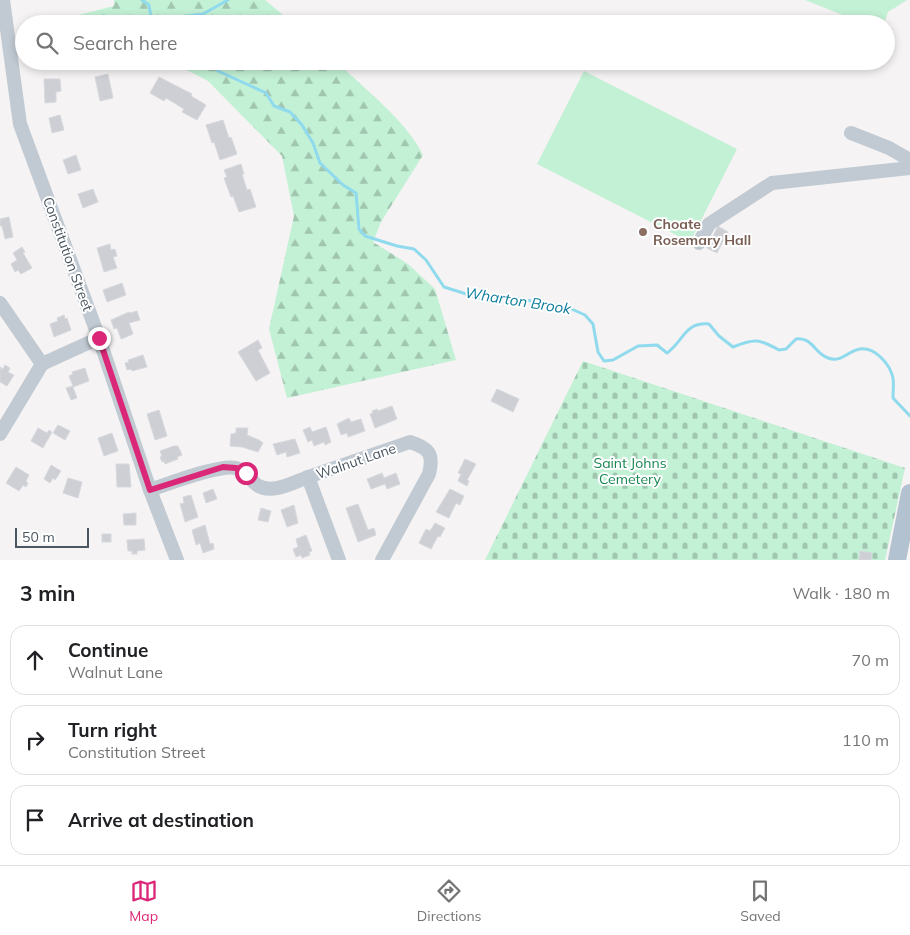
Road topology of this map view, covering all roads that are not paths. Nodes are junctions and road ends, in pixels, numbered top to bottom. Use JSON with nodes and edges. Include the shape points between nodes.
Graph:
{"nodes":[{"id":1,"x":3,"y":0,"type":"edge"},
{"id":2,"x":851,"y":133,"type":"dead end"},
{"id":3,"x":910,"y":160,"type":"edge"},
{"id":4,"x":910,"y":168,"type":"edge"},
{"id":5,"x":700,"y":243,"type":"dead end"},
{"id":6,"x":0,"y":303,"type":"edge"},
{"id":7,"x":99,"y":338,"type":"junction"},
{"id":8,"x":42,"y":364,"type":"junction"},
{"id":9,"x":4,"y":418,"type":"edge"},
{"id":10,"x":0,"y":434,"type":"edge"},
{"id":11,"x":308,"y":477,"type":"junction"},
{"id":12,"x":150,"y":490,"type":"junction"},
{"id":13,"x":910,"y":493,"type":"edge"},
{"id":14,"x":177,"y":560,"type":"edge"},
{"id":15,"x":339,"y":560,"type":"edge"},
{"id":16,"x":382,"y":560,"type":"edge"},
{"id":17,"x":897,"y":560,"type":"edge"}],
"edges":[{"from":1,"to":7,"type":"street","name":"Constitution Street","via":[[20,124]]},
{"from":2,"to":3,"type":"street"},
{"from":4,"to":5,"type":"street","via":[[772,183],[709,224]]},
{"from":6,"to":8,"type":"street"},
{"from":7,"to":8,"type":"street"},
{"from":7,"to":12,"type":"street","name":"Constitution Street"},
{"from":8,"to":9,"type":"street"},
{"from":9,"to":10,"type":"street"},
{"from":11,"to":12,"type":"street","name":"Walnut Lane","via":[[276,488],[266,488],[236,468],[223,467]]},
{"from":11,"to":15,"type":"street","name":"Walnut Lane"},
{"from":11,"to":16,"type":"street","name":"Walnut Lane","via":[[410,442],[422,446],[432,462],[429,474]]},
{"from":12,"to":14,"type":"street","name":"Constitution Street"},
{"from":13,"to":17,"type":"main road"}]}
